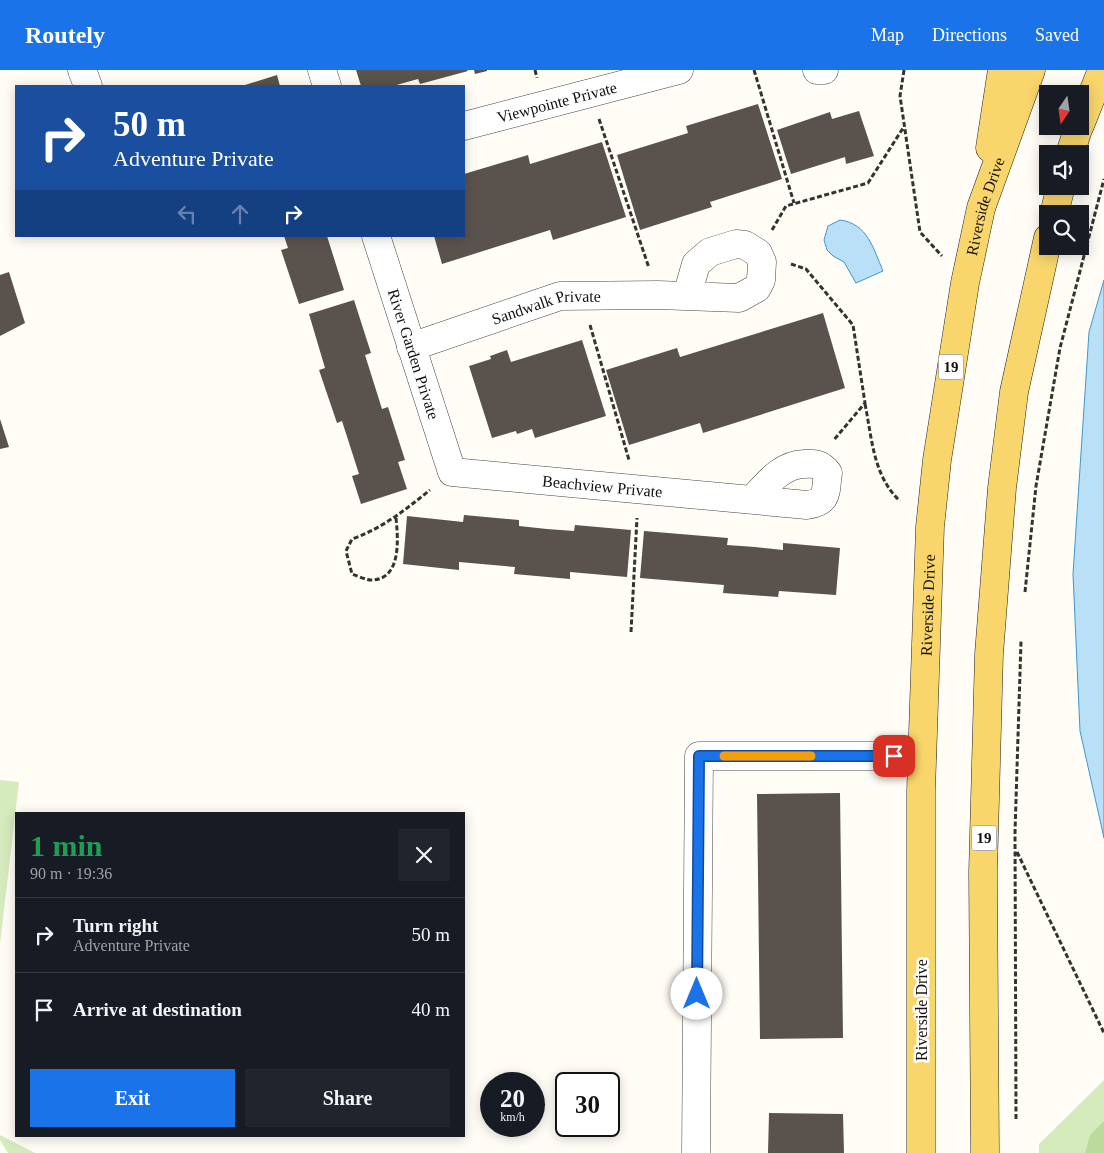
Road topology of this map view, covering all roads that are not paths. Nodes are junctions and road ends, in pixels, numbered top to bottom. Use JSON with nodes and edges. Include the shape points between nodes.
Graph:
{"nodes":[{"id":1,"x":82,"y":70,"type":"edge"},
{"id":2,"x":322,"y":70,"type":"edge"},
{"id":3,"x":680,"y":70,"type":"edge"},
{"id":4,"x":817,"y":70,"type":"edge"},
{"id":5,"x":824,"y":70,"type":"edge"},
{"id":6,"x":1002,"y":70,"type":"edge"},
{"id":7,"x":1031,"y":70,"type":"edge"},
{"id":8,"x":1102,"y":70,"type":"edge"},
{"id":9,"x":88,"y":85,"type":"edge"},
{"id":10,"x":327,"y":85,"type":"edge"},
{"id":11,"x":1089,"y":102,"type":"edge"},
{"id":12,"x":465,"y":126,"type":"edge"},
{"id":13,"x":981,"y":208,"type":"junction"},
{"id":14,"x":376,"y":237,"type":"edge"},
{"id":15,"x":1044,"y":255,"type":"edge"},
{"id":16,"x":686,"y":296,"type":"junction"},
{"id":17,"x":412,"y":347,"type":"junction"},
{"id":18,"x":452,"y":472,"type":"joint"},
{"id":19,"x":753,"y":499,"type":"junction"},
{"id":20,"x":922,"y":756,"type":"junction"},
{"id":21,"x":696,"y":1153,"type":"edge"},
{"id":22,"x":921,"y":1153,"type":"edge"},
{"id":23,"x":985,"y":1153,"type":"edge"}],
"edges":[{"from":1,"to":9,"type":"street"},
{"from":2,"to":10,"type":"street"},
{"from":3,"to":12,"type":"street","name":"Viewpointe Private"},
{"from":4,"to":5,"type":"street"},
{"from":6,"to":13,"type":"main road"},
{"from":7,"to":13,"type":"main road","name":"Riverside Drive","number":"19"},
{"from":8,"to":11,"type":"main road"},
{"from":13,"to":20,"type":"main road","name":"Riverside Drive","number":"19","via":[[965,283],[937,460],[931,522]]},
{"from":14,"to":17,"type":"street","name":"River Garden Private"},
{"from":15,"to":23,"type":"main road","number":"19","via":[[1014,392],[1002,488],[989,654],[983,872]]},
{"from":16,"to":16,"type":"street","name":"Sandwalk Private","via":[[696,264],[710,252],[736,244],[758,253],[762,262],[761,280],[757,288],[748,294],[738,298]]},
{"from":16,"to":17,"type":"street","name":"Sandwalk Private","via":[[560,296]]},
{"from":17,"to":18,"type":"street","name":"River Garden Private"},
{"from":18,"to":19,"type":"street","name":"Beachview Private"},
{"from":19,"to":19,"type":"street","name":"Beachview Private","via":[[819,504],[824,499],[828,473],[823,466],[814,463],[792,464]]},
{"from":20,"to":21,"type":"street","via":[[699,756]]},
{"from":20,"to":22,"type":"main road","name":"Riverside Drive","number":"19"}]}
